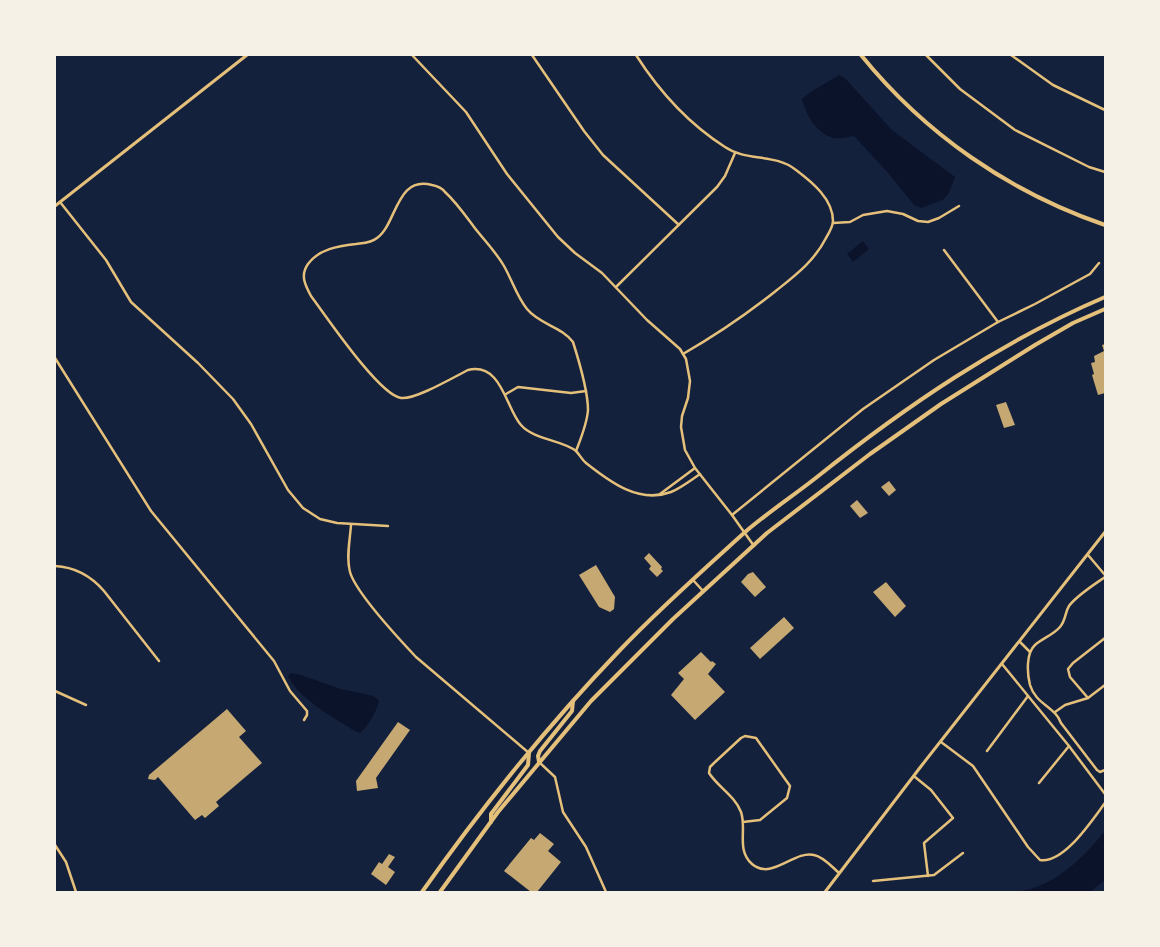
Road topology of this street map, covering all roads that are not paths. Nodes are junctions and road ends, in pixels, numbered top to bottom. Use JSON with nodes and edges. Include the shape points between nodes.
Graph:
{"nodes":[{"id":1,"x":247,"y":55,"type":"edge"},
{"id":2,"x":412,"y":55,"type":"edge"},
{"id":3,"x":532,"y":55,"type":"edge"},
{"id":4,"x":636,"y":55,"type":"edge"},
{"id":5,"x":862,"y":55,"type":"edge"},
{"id":6,"x":926,"y":55,"type":"edge"},
{"id":7,"x":1011,"y":55,"type":"edge"},
{"id":8,"x":1105,"y":110,"type":"edge"},
{"id":9,"x":735,"y":153,"type":"junction"},
{"id":10,"x":1105,"y":172,"type":"edge"},
{"id":11,"x":60,"y":202,"type":"junction"},
{"id":12,"x":55,"y":206,"type":"edge"},
{"id":13,"x":959,"y":206,"type":"dead end"},
{"id":14,"x":833,"y":223,"type":"junction"},
{"id":15,"x":679,"y":225,"type":"junction"},
{"id":16,"x":1105,"y":225,"type":"edge"},
{"id":17,"x":944,"y":250,"type":"dead end"},
{"id":18,"x":1099,"y":263,"type":"dead end"},
{"id":19,"x":616,"y":287,"type":"junction"},
{"id":20,"x":1105,"y":297,"type":"edge"},
{"id":21,"x":1105,"y":309,"type":"edge"},
{"id":22,"x":998,"y":322,"type":"junction"},
{"id":23,"x":683,"y":354,"type":"junction"},
{"id":24,"x":55,"y":358,"type":"edge"},
{"id":25,"x":586,"y":391,"type":"junction"},
{"id":26,"x":506,"y":394,"type":"junction"},
{"id":27,"x":576,"y":451,"type":"junction"},
{"id":28,"x":695,"y":468,"type":"junction"},
{"id":29,"x":700,"y":474,"type":"junction"},
{"id":30,"x":659,"y":495,"type":"junction"},
{"id":31,"x":732,"y":516,"type":"junction"},
{"id":32,"x":351,"y":525,"type":"junction"},
{"id":33,"x":388,"y":526,"type":"dead end"},
{"id":34,"x":1105,"y":532,"type":"edge"},
{"id":35,"x":745,"y":533,"type":"junction"},
{"id":36,"x":754,"y":546,"type":"junction"},
{"id":37,"x":1088,"y":555,"type":"junction"},
{"id":38,"x":55,"y":566,"type":"edge"},
{"id":39,"x":1105,"y":576,"type":"edge"},
{"id":40,"x":693,"y":580,"type":"junction"},
{"id":41,"x":703,"y":591,"type":"junction"},
{"id":42,"x":1105,"y":638,"type":"edge"},
{"id":43,"x":1020,"y":642,"type":"junction"},
{"id":44,"x":1030,"y":652,"type":"junction"},
{"id":45,"x":159,"y":661,"type":"dead end"},
{"id":46,"x":1002,"y":664,"type":"junction"},
{"id":47,"x":1105,"y":685,"type":"edge"},
{"id":48,"x":55,"y":691,"type":"edge"},
{"id":49,"x":1029,"y":696,"type":"junction"},
{"id":50,"x":1088,"y":698,"type":"junction"},
{"id":51,"x":573,"y":700,"type":"junction"},
{"id":52,"x":86,"y":705,"type":"dead end"},
{"id":53,"x":1055,"y":712,"type":"junction"},
{"id":54,"x":304,"y":720,"type":"dead end"},
{"id":55,"x":941,"y":742,"type":"junction"},
{"id":56,"x":1069,"y":746,"type":"junction"},
{"id":57,"x":987,"y":751,"type":"dead end"},
{"id":58,"x":529,"y":753,"type":"junction"},
{"id":59,"x":539,"y":762,"type":"junction"},
{"id":60,"x":1105,"y":770,"type":"edge"},
{"id":61,"x":914,"y":777,"type":"junction"},
{"id":62,"x":1039,"y":783,"type":"dead end"},
{"id":63,"x":1105,"y":794,"type":"edge"},
{"id":64,"x":1105,"y":803,"type":"edge"},
{"id":65,"x":491,"y":822,"type":"junction"},
{"id":66,"x":743,"y":822,"type":"junction"},
{"id":67,"x":55,"y":845,"type":"edge"},
{"id":68,"x":963,"y":853,"type":"dead end"},
{"id":69,"x":839,"y":873,"type":"junction"},
{"id":70,"x":928,"y":876,"type":"junction"},
{"id":71,"x":872,"y":881,"type":"dead end"},
{"id":72,"x":76,"y":892,"type":"edge"},
{"id":73,"x":422,"y":892,"type":"edge"},
{"id":74,"x":440,"y":892,"type":"edge"},
{"id":75,"x":606,"y":892,"type":"edge"},
{"id":76,"x":825,"y":892,"type":"edge"}],
"edges":[{"from":1,"to":11,"type":"street"},
{"from":2,"to":19,"type":"street","via":[[466,112],[507,174],[558,237]]},
{"from":3,"to":15,"type":"street","via":[[603,155]]},
{"from":4,"to":9,"type":"street","via":[[648,74],[684,114],[712,139]]},
{"from":5,"to":16,"type":"highway","via":[[912,111],[969,156],[1044,200]]},
{"from":6,"to":10,"type":"street","via":[[960,89],[1015,130]]},
{"from":7,"to":8,"type":"street","via":[[1053,85]]},
{"from":9,"to":14,"type":"street","via":[[776,160],[795,169],[826,198]]},
{"from":9,"to":15,"type":"street","via":[[721,182]]},
{"from":11,"to":12,"type":"street"},
{"from":11,"to":32,"type":"street","via":[[106,260],[131,302],[233,399],[296,501],[320,519]]},
{"from":13,"to":14,"type":"street","via":[[928,222],[887,211],[863,215],[850,222]]},
{"from":14,"to":23,"type":"street","via":[[819,251],[805,268],[734,324]]},
{"from":15,"to":19,"type":"street"},
{"from":17,"to":22,"type":"street"},
{"from":18,"to":22,"type":"street","via":[[1090,274]]},
{"from":19,"to":23,"type":"street"},
{"from":20,"to":35,"type":"highway","via":[[1040,327],[930,393],[845,454]]},
{"from":21,"to":36,"type":"highway","via":[[1035,345],[941,404],[870,454]]},
{"from":22,"to":31,"type":"street","via":[[943,354],[863,408]]},
{"from":23,"to":28,"type":"street","via":[[690,381],[681,435],[684,450]]},
{"from":24,"to":54,"type":"street","via":[[151,511],[274,661],[290,691],[307,711]]},
{"from":25,"to":26,"type":"street","via":[[571,393],[520,387]]},
{"from":25,"to":26,"type":"street","via":[[571,339],[528,311],[496,254],[444,191],[432,185],[417,185],[409,189],[376,240],[322,252],[306,267],[305,285],[311,296],[361,362],[394,396],[414,396],[474,369],[490,375]]},
{"from":25,"to":27,"type":"street","via":[[587,418]]},
{"from":26,"to":27,"type":"street","via":[[523,427]]},
{"from":27,"to":30,"type":"street","via":[[584,462],[624,489],[642,496]]},
{"from":28,"to":29,"type":"street"},
{"from":28,"to":30,"type":"street"},
{"from":29,"to":30,"type":"street","via":[[672,492]]},
{"from":29,"to":31,"type":"street"},
{"from":31,"to":35,"type":"street"},
{"from":32,"to":33,"type":"street"},
{"from":32,"to":58,"type":"street","via":[[349,567],[361,592],[416,658]]},
{"from":34,"to":37,"type":"street"},
{"from":35,"to":36,"type":"street"},
{"from":35,"to":40,"type":"highway"},
{"from":36,"to":41,"type":"highway"},
{"from":37,"to":39,"type":"street"},
{"from":37,"to":43,"type":"street"},
{"from":38,"to":45,"type":"street","via":[[78,571],[94,580]]},
{"from":39,"to":44,"type":"street","via":[[1069,606],[1061,626],[1034,645]]},
{"from":40,"to":41,"type":"street"},
{"from":40,"to":51,"type":"highway"},
{"from":41,"to":59,"type":"highway","via":[[618,673]]},
{"from":42,"to":50,"type":"street","via":[[1068,669],[1070,677]]},
{"from":43,"to":44,"type":"street"},
{"from":43,"to":46,"type":"street"},
{"from":44,"to":53,"type":"street","via":[[1030,685],[1046,707]]},
{"from":46,"to":49,"type":"street"},
{"from":46,"to":55,"type":"street"},
{"from":47,"to":50,"type":"street"},
{"from":48,"to":52,"type":"street"},
{"from":49,"to":56,"type":"street"},
{"from":49,"to":57,"type":"street"},
{"from":50,"to":53,"type":"street","via":[[1065,705]]},
{"from":51,"to":58,"type":"highway"},
{"from":51,"to":59,"type":"highway","via":[[572,711],[540,751]]},
{"from":53,"to":60,"type":"street","via":[[1098,770]]},
{"from":55,"to":61,"type":"street"},
{"from":55,"to":64,"type":"street","via":[[973,766],[1040,860],[1050,860],[1073,843]]},
{"from":56,"to":62,"type":"street"},
{"from":56,"to":63,"type":"street"},
{"from":58,"to":65,"type":"highway","via":[[528,765],[491,814]]},
{"from":58,"to":73,"type":"highway"},
{"from":59,"to":65,"type":"highway"},
{"from":59,"to":75,"type":"street","via":[[555,777],[563,812],[586,847]]},
{"from":61,"to":69,"type":"street"},
{"from":61,"to":70,"type":"street","via":[[931,790],[953,818],[924,843]]},
{"from":65,"to":74,"type":"highway"},
{"from":66,"to":66,"type":"street","via":[[738,807],[709,773],[714,762],[745,736],[756,738],[790,786],[787,798],[760,820]]},
{"from":66,"to":69,"type":"street","via":[[743,852],[756,866],[774,868],[800,856],[814,855]]},
{"from":67,"to":72,"type":"street","via":[[66,862]]},
{"from":68,"to":70,"type":"street"},
{"from":69,"to":76,"type":"street"},
{"from":70,"to":71,"type":"street"}]}
